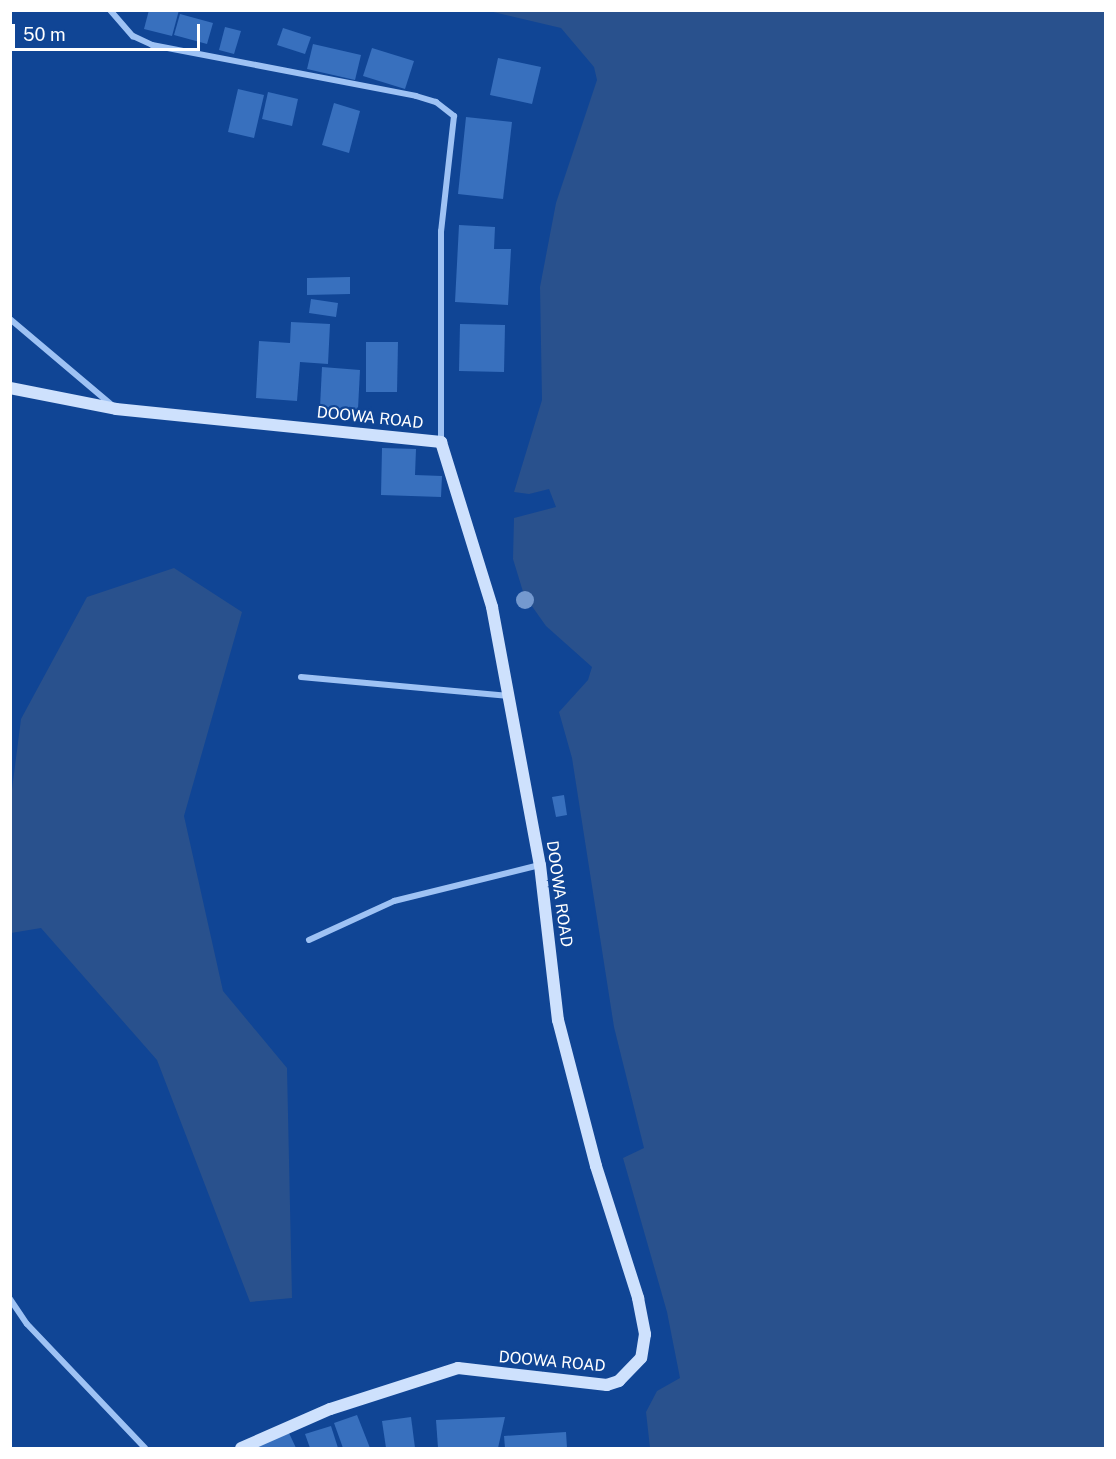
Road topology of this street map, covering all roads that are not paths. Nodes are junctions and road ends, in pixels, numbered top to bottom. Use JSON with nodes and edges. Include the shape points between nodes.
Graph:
{"nodes":[{"id":1,"x":110,"y":10,"type":"edge"},
{"id":2,"x":10,"y":319,"type":"edge"},
{"id":3,"x":10,"y":388,"type":"edge"},
{"id":4,"x":116,"y":409,"type":"junction"},
{"id":5,"x":441,"y":442,"type":"junction"},
{"id":6,"x":301,"y":677,"type":"dead end"},
{"id":7,"x":511,"y":696,"type":"junction"},
{"id":8,"x":540,"y":865,"type":"junction"},
{"id":9,"x":309,"y":940,"type":"dead end"},
{"id":10,"x":10,"y":1299,"type":"edge"},
{"id":11,"x":145,"y":1449,"type":"edge"},
{"id":12,"x":241,"y":1449,"type":"edge"}],
"edges":[{"from":1,"to":5,"type":"street","via":[[133,36],[152,45],[416,96],[436,102],[454,116],[441,231]]},
{"from":2,"to":4,"type":"street"},
{"from":3,"to":4,"type":"street","name":"DOOWA ROAD"},
{"from":4,"to":5,"type":"street","name":"DOOWA ROAD"},
{"from":5,"to":7,"type":"street","name":"DOOWA ROAD","via":[[492,607]]},
{"from":6,"to":7,"type":"street"},
{"from":7,"to":8,"type":"street","name":"DOOWA ROAD"},
{"from":8,"to":9,"type":"street","via":[[394,901]]},
{"from":8,"to":12,"type":"street","name":"DOOWA ROAD","via":[[558,1020],[596,1166],[638,1298],[645,1334],[641,1358],[619,1381],[607,1386],[458,1368],[330,1409]]},
{"from":10,"to":11,"type":"street","via":[[27,1324]]}]}
